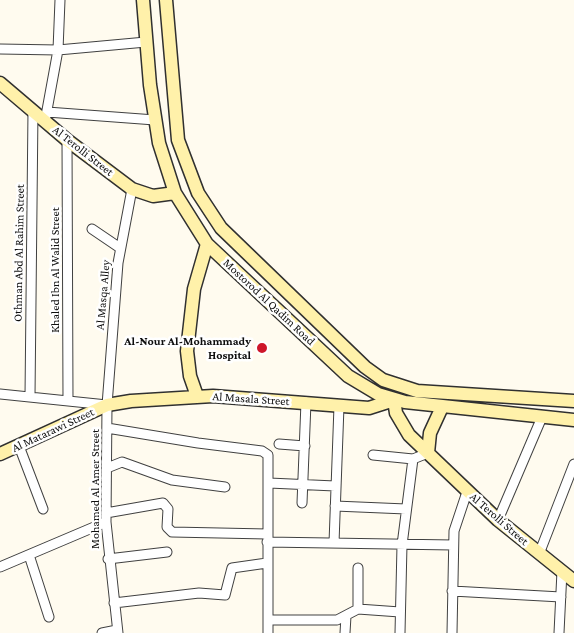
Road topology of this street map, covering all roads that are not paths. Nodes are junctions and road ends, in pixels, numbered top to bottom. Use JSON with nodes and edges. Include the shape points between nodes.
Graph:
{"nodes":[{"id":1,"x":60,"y":0,"type":"edge"},
{"id":2,"x":143,"y":0,"type":"edge"},
{"id":3,"x":166,"y":0,"type":"edge"},
{"id":4,"x":146,"y":42,"type":"junction"},
{"id":5,"x":0,"y":45,"type":"edge"},
{"id":6,"x":0,"y":49,"type":"edge"},
{"id":7,"x":58,"y":50,"type":"junction"},
{"id":8,"x":0,"y":83,"type":"edge"},
{"id":9,"x":33,"y":110,"type":"junction"},
{"id":10,"x":46,"y":116,"type":"junction"},
{"id":11,"x":155,"y":120,"type":"junction"},
{"id":12,"x":67,"y":140,"type":"junction"},
{"id":13,"x":132,"y":189,"type":"junction"},
{"id":14,"x":175,"y":193,"type":"junction"},
{"id":15,"x":92,"y":229,"type":"dead end"},
{"id":16,"x":207,"y":244,"type":"junction"},
{"id":17,"x":120,"y":248,"type":"junction"},
{"id":18,"x":0,"y":394,"type":"edge"},
{"id":19,"x":30,"y":396,"type":"junction"},
{"id":20,"x":197,"y":396,"type":"junction"},
{"id":21,"x":68,"y":400,"type":"junction"},
{"id":22,"x":394,"y":400,"type":"junction"},
{"id":23,"x":574,"y":401,"type":"edge"},
{"id":24,"x":306,"y":402,"type":"junction"},
{"id":25,"x":107,"y":405,"type":"junction"},
{"id":26,"x":339,"y":406,"type":"junction"},
{"id":27,"x":442,"y":406,"type":"junction"},
{"id":28,"x":542,"y":417,"type":"junction"},
{"id":29,"x":574,"y":420,"type":"edge"},
{"id":30,"x":107,"y":428,"type":"junction"},
{"id":31,"x":279,"y":444,"type":"dead end"},
{"id":32,"x":19,"y":446,"type":"junction"},
{"id":33,"x":304,"y":446,"type":"junction"},
{"id":34,"x":428,"y":453,"type":"junction"},
{"id":35,"x":0,"y":454,"type":"edge"},
{"id":36,"x":373,"y":455,"type":"dead end"},
{"id":37,"x":413,"y":459,"type":"junction"},
{"id":38,"x":574,"y":464,"type":"edge"},
{"id":39,"x":107,"y":468,"type":"junction"},
{"id":40,"x":269,"y":483,"type":"junction"},
{"id":41,"x":303,"y":484,"type":"junction"},
{"id":42,"x":335,"y":486,"type":"junction"},
{"id":43,"x":225,"y":487,"type":"dead end"},
{"id":44,"x":467,"y":492,"type":"junction"},
{"id":45,"x":302,"y":503,"type":"dead end"},
{"id":46,"x":335,"y":506,"type":"junction"},
{"id":47,"x":43,"y":509,"type":"dead end"},
{"id":48,"x":406,"y":509,"type":"junction"},
{"id":49,"x":106,"y":517,"type":"junction"},
{"id":50,"x":498,"y":520,"type":"junction"},
{"id":51,"x":267,"y":538,"type":"junction"},
{"id":52,"x":334,"y":544,"type":"junction"},
{"id":53,"x":402,"y":544,"type":"junction"},
{"id":54,"x":452,"y":545,"type":"junction"},
{"id":55,"x":167,"y":552,"type":"dead end"},
{"id":56,"x":539,"y":554,"type":"junction"},
{"id":57,"x":29,"y":555,"type":"junction"},
{"id":58,"x":108,"y":558,"type":"junction"},
{"id":59,"x":267,"y":563,"type":"junction"},
{"id":60,"x":0,"y":567,"type":"edge"},
{"id":61,"x":358,"y":568,"type":"dead end"},
{"id":62,"x":562,"y":571,"type":"junction"},
{"id":63,"x":574,"y":581,"type":"edge"},
{"id":64,"x":452,"y":591,"type":"junction"},
{"id":65,"x":560,"y":598,"type":"junction"},
{"id":66,"x":114,"y":602,"type":"junction"},
{"id":67,"x":358,"y":609,"type":"junction"},
{"id":68,"x":400,"y":612,"type":"junction"},
{"id":69,"x":346,"y":616,"type":"junction"},
{"id":70,"x":49,"y":617,"type":"dead end"},
{"id":71,"x":268,"y":620,"type":"junction"},
{"id":72,"x":118,"y":632,"type":"edge"},
{"id":73,"x":102,"y":633,"type":"edge"},
{"id":74,"x":268,"y":633,"type":"edge"},
{"id":75,"x":345,"y":633,"type":"edge"},
{"id":76,"x":400,"y":633,"type":"edge"},
{"id":77,"x":452,"y":633,"type":"edge"},
{"id":78,"x":559,"y":633,"type":"edge"}],
"edges":[{"from":1,"to":7,"type":"street"},
{"from":2,"to":4,"type":"main road","name":"Mostorod Al Qadim Road"},
{"from":3,"to":23,"type":"main road","name":"Mostorod Al Qadim Road","via":[[178,140],[198,193],[221,228],[365,368],[384,380],[416,391]]},
{"from":4,"to":7,"type":"street"},
{"from":4,"to":11,"type":"main road","name":"Mostorod Al Qadim Road"},
{"from":5,"to":6,"type":"street"},
{"from":6,"to":7,"type":"street"},
{"from":7,"to":10,"type":"street"},
{"from":8,"to":9,"type":"main road","name":"Al Terolli Street"},
{"from":9,"to":10,"type":"main road","name":"Al Terolli Street"},
{"from":9,"to":19,"type":"street","name":"Othman Abd Al Rahim Street"},
{"from":10,"to":11,"type":"street"},
{"from":10,"to":12,"type":"main road","name":"Al Terolli Street"},
{"from":11,"to":14,"type":"main road","name":"Mostorod Al Qadim Road"},
{"from":12,"to":13,"type":"main road","name":"Al Terolli Street"},
{"from":12,"to":21,"type":"street","name":"Khaled Ibn Al Walid Street"},
{"from":13,"to":14,"type":"main road","name":"Al Terolli Street","via":[[154,196]]},
{"from":13,"to":17,"type":"street","name":"Al Masqa Alley"},
{"from":14,"to":16,"type":"main road","name":"Mostorod Al Qadim Road"},
{"from":15,"to":17,"type":"street"},
{"from":16,"to":20,"type":"main road","via":[[194,289],[187,351]]},
{"from":16,"to":22,"type":"main road","name":"Mostorod Al Qadim Road","via":[[348,376],[367,389]]},
{"from":17,"to":25,"type":"street","name":"Al Masqa Alley"},
{"from":18,"to":19,"type":"street"},
{"from":19,"to":21,"type":"street"},
{"from":20,"to":24,"type":"main road","name":"Al Masala Street"},
{"from":20,"to":25,"type":"main road","name":"Al Masala Street"},
{"from":21,"to":25,"type":"street"},
{"from":22,"to":26,"type":"main road","name":"Al Masala Street","via":[[375,408]]},
{"from":22,"to":27,"type":"main road","name":"Mostorod Al Qadim Road"},
{"from":22,"to":34,"type":"main road","name":"Al Terolli Street","via":[[401,425]]},
{"from":24,"to":26,"type":"main road","name":"Al Masala Street"},
{"from":24,"to":33,"type":"street"},
{"from":25,"to":30,"type":"street","name":"Mohamed Al Amer Street"},
{"from":25,"to":32,"type":"main road","name":"Al Matarawi Street"},
{"from":26,"to":42,"type":"street"},
{"from":27,"to":28,"type":"main road","name":"Mostorod Al Qadim Road"},
{"from":27,"to":34,"type":"main road","via":[[430,433]]},
{"from":28,"to":29,"type":"main road","name":"Mostorod Al Qadim Road"},
{"from":28,"to":50,"type":"street"},
{"from":30,"to":39,"type":"street","name":"Mohamed Al Amer Street"},
{"from":30,"to":40,"type":"street","via":[[262,451],[269,459]]},
{"from":31,"to":33,"type":"street"},
{"from":32,"to":35,"type":"main road","name":"Al Matarawi Street"},
{"from":32,"to":47,"type":"street"},
{"from":33,"to":41,"type":"street"},
{"from":34,"to":37,"type":"street"},
{"from":34,"to":44,"type":"main road","name":"Al Terolli Street"},
{"from":36,"to":37,"type":"street"},
{"from":37,"to":48,"type":"street"},
{"from":38,"to":56,"type":"street"},
{"from":39,"to":43,"type":"street","via":[[122,462],[172,480]]},
{"from":39,"to":49,"type":"street","name":"Mohamed Al Amer Street"},
{"from":40,"to":41,"type":"street"},
{"from":40,"to":51,"type":"street"},
{"from":41,"to":42,"type":"street"},
{"from":41,"to":45,"type":"street"},
{"from":42,"to":46,"type":"street"},
{"from":44,"to":50,"type":"main road","name":"Al Terolli Street"},
{"from":44,"to":54,"type":"street","via":[[457,518]]},
{"from":46,"to":48,"type":"street"},
{"from":46,"to":52,"type":"street"},
{"from":48,"to":53,"type":"street"},
{"from":49,"to":51,"type":"street","via":[[163,503],[168,509],[167,527],[172,532]]},
{"from":49,"to":57,"type":"street"},
{"from":49,"to":58,"type":"street","name":"Mohamed Al Amer Street"},
{"from":50,"to":56,"type":"main road","name":"Al Terolli Street"},
{"from":51,"to":52,"type":"street"},
{"from":51,"to":59,"type":"street"},
{"from":52,"to":53,"type":"street"},
{"from":53,"to":54,"type":"street"},
{"from":53,"to":68,"type":"street"},
{"from":54,"to":64,"type":"street"},
{"from":55,"to":58,"type":"street"},
{"from":56,"to":62,"type":"main road","name":"Al Terolli Street"},
{"from":57,"to":60,"type":"street"},
{"from":57,"to":70,"type":"street"},
{"from":58,"to":66,"type":"street","name":"Mohamed Al Amer Street"},
{"from":59,"to":66,"type":"street","via":[[232,568],[225,595],[199,593]]},
{"from":59,"to":71,"type":"street"},
{"from":61,"to":67,"type":"street"},
{"from":62,"to":63,"type":"main road","name":"Al Terolli Street"},
{"from":62,"to":65,"type":"street"},
{"from":64,"to":65,"type":"street"},
{"from":64,"to":77,"type":"street"},
{"from":65,"to":78,"type":"street"},
{"from":66,"to":72,"type":"street","name":"Mohamed Al Amer Street"},
{"from":67,"to":68,"type":"street"},
{"from":67,"to":69,"type":"street"},
{"from":68,"to":76,"type":"street"},
{"from":69,"to":71,"type":"street","via":[[333,620]]},
{"from":69,"to":75,"type":"street"},
{"from":71,"to":74,"type":"street"},
{"from":72,"to":73,"type":"street"}]}
